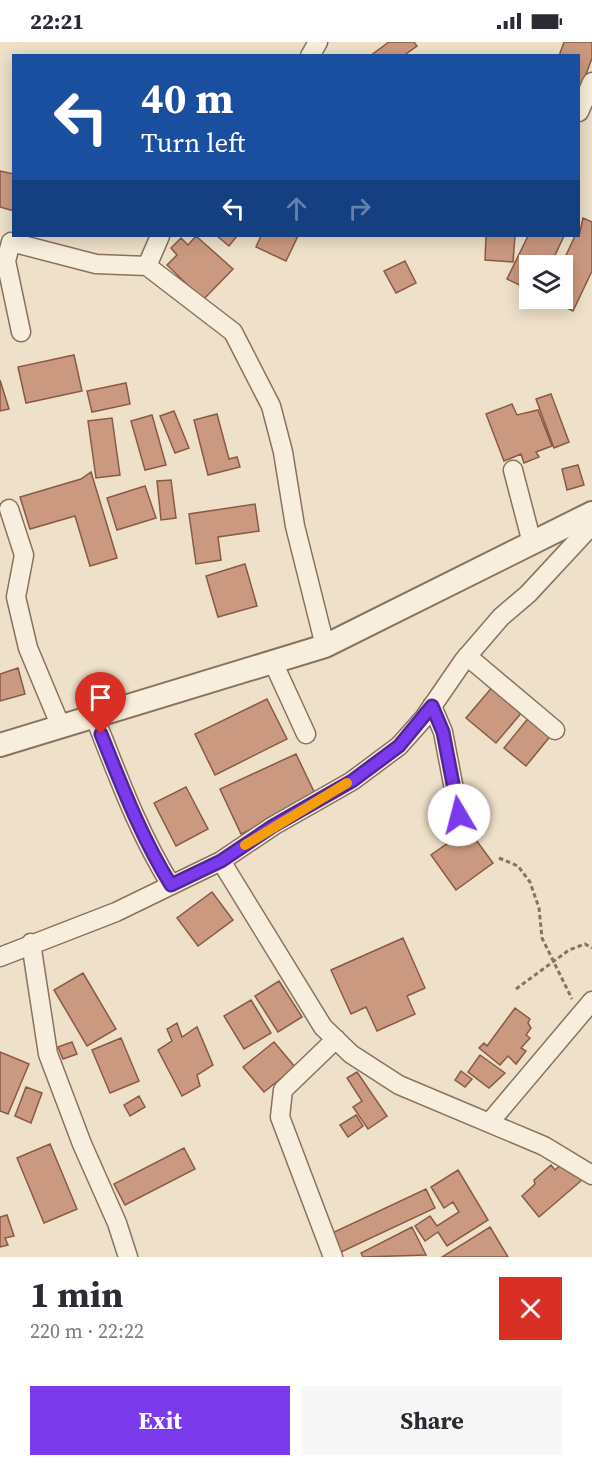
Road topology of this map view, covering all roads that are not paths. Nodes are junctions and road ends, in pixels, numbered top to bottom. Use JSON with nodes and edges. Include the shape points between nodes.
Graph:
{"nodes":[{"id":1,"x":592,"y":82,"type":"edge"},
{"id":2,"x":580,"y":110,"type":"edge"},
{"id":3,"x":160,"y":237,"type":"edge"},
{"id":4,"x":147,"y":266,"type":"junction"},
{"id":5,"x":21,"y":332,"type":"dead end"},
{"id":6,"x":513,"y":470,"type":"dead end"},
{"id":7,"x":9,"y":509,"type":"dead end"},
{"id":8,"x":592,"y":513,"type":"edge"},
{"id":9,"x":592,"y":525,"type":"edge"},
{"id":10,"x":532,"y":543,"type":"junction"},
{"id":11,"x":326,"y":646,"type":"junction"},
{"id":12,"x":467,"y":657,"type":"junction"},
{"id":13,"x":273,"y":662,"type":"junction"},
{"id":14,"x":432,"y":706,"type":"junction"},
{"id":15,"x":95,"y":718,"type":"junction"},
{"id":16,"x":61,"y":728,"type":"junction"},
{"id":17,"x":555,"y":730,"type":"dead end"},
{"id":18,"x":306,"y":734,"type":"dead end"},
{"id":19,"x":0,"y":745,"type":"edge"},
{"id":20,"x":459,"y":815,"type":"dead end"},
{"id":21,"x":221,"y":861,"type":"junction"},
{"id":22,"x":171,"y":885,"type":"junction"},
{"id":23,"x":31,"y":943,"type":"junction"},
{"id":24,"x":0,"y":957,"type":"edge"},
{"id":25,"x":586,"y":1008,"type":"edge"},
{"id":26,"x":336,"y":1039,"type":"junction"},
{"id":27,"x":489,"y":1122,"type":"junction"},
{"id":28,"x":592,"y":1175,"type":"edge"},
{"id":29,"x":128,"y":1257,"type":"edge"},
{"id":30,"x":333,"y":1257,"type":"edge"}],
"edges":[{"from":1,"to":2,"type":"street"},
{"from":3,"to":4,"type":"street"},
{"from":4,"to":5,"type":"street","via":[[96,264],[11,242],[6,261]]},
{"from":4,"to":11,"type":"street","via":[[233,332],[251,363],[271,406],[295,526]]},
{"from":6,"to":10,"type":"street"},
{"from":7,"to":16,"type":"street","via":[[24,555],[16,597],[28,648]]},
{"from":8,"to":10,"type":"street"},
{"from":9,"to":12,"type":"street"},
{"from":10,"to":11,"type":"street"},
{"from":11,"to":13,"type":"street"},
{"from":12,"to":14,"type":"street"},
{"from":12,"to":17,"type":"street"},
{"from":13,"to":15,"type":"street"},
{"from":13,"to":18,"type":"street"},
{"from":14,"to":20,"type":"street","via":[[443,732]]},
{"from":14,"to":21,"type":"street","via":[[399,746],[361,774]]},
{"from":15,"to":16,"type":"street"},
{"from":15,"to":22,"type":"street","via":[[131,814]]},
{"from":16,"to":19,"type":"street"},
{"from":21,"to":22,"type":"street"},
{"from":21,"to":26,"type":"street","via":[[323,1027]]},
{"from":22,"to":23,"type":"street","via":[[116,912]]},
{"from":23,"to":24,"type":"street"},
{"from":23,"to":29,"type":"street","via":[[48,1054]]},
{"from":25,"to":27,"type":"street"},
{"from":26,"to":27,"type":"street","via":[[351,1054],[399,1084]]},
{"from":26,"to":30,"type":"street","via":[[283,1090],[280,1117]]},
{"from":27,"to":28,"type":"street","via":[[544,1146]]}]}
